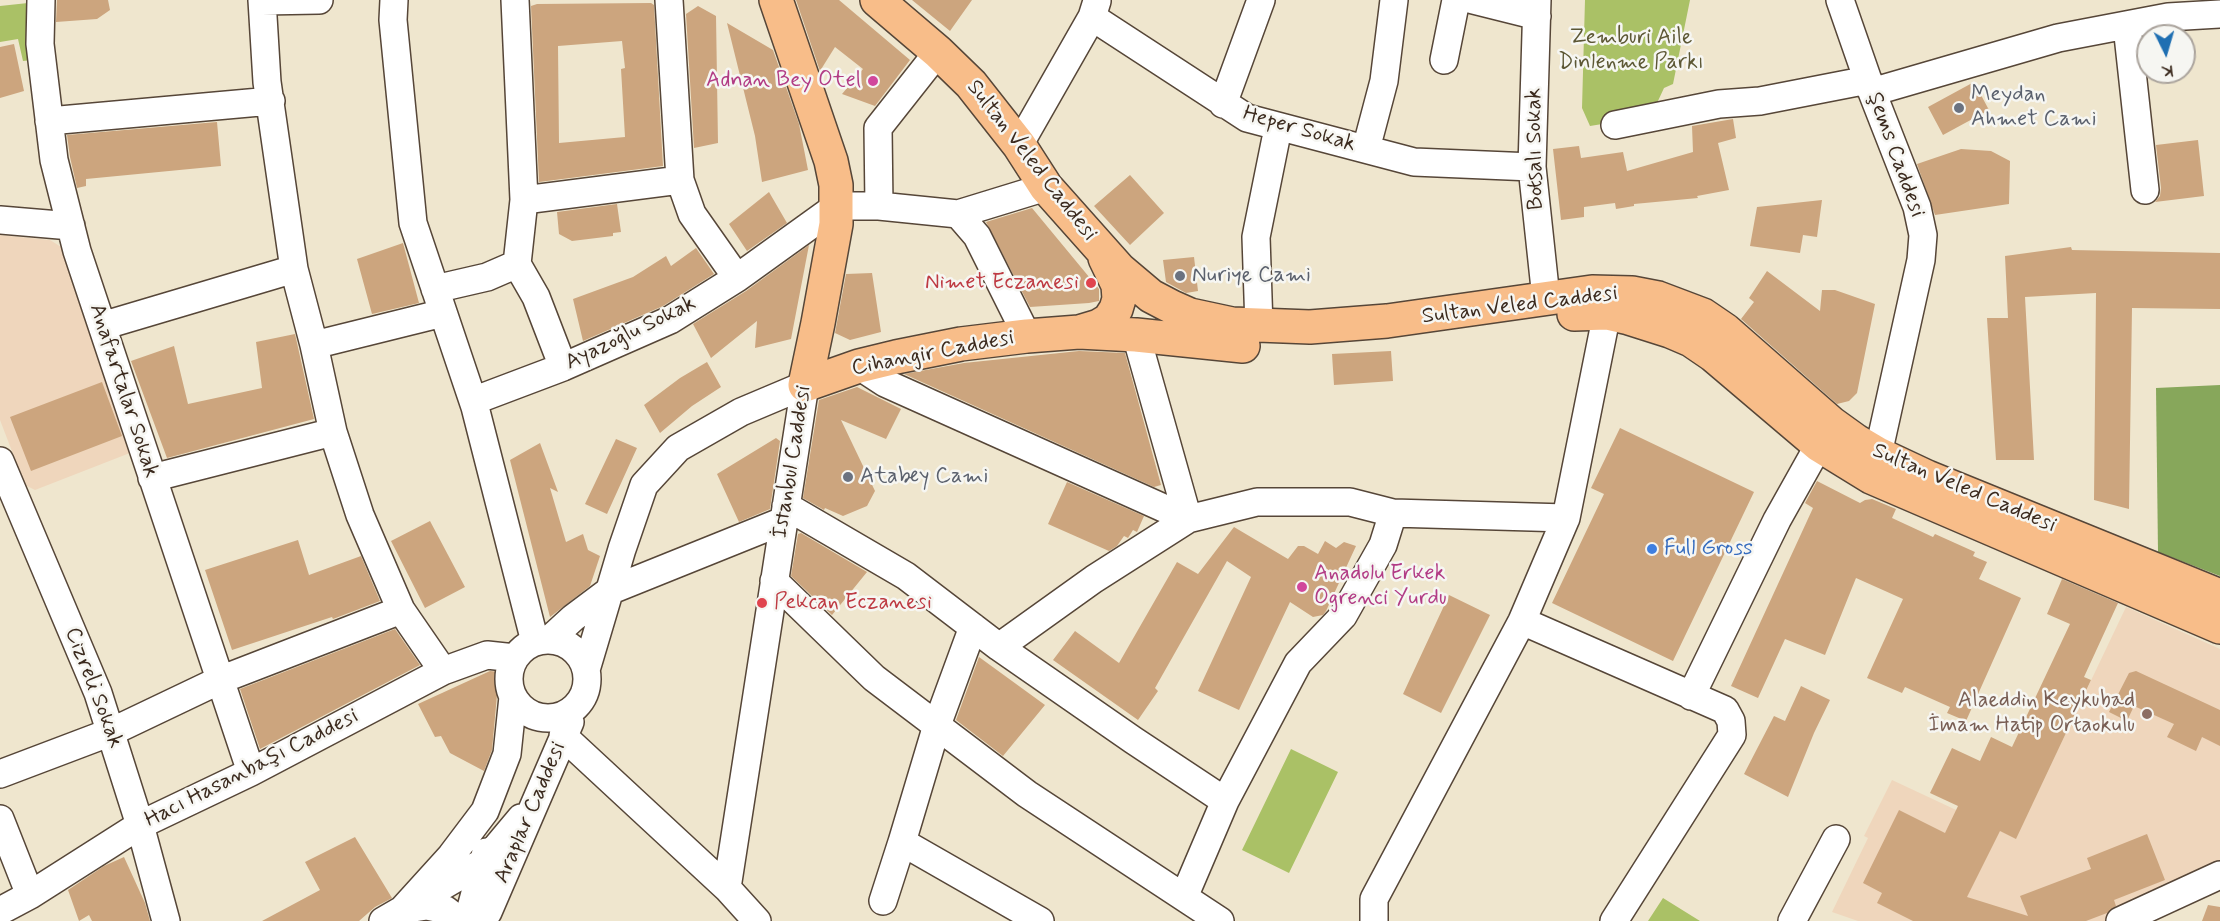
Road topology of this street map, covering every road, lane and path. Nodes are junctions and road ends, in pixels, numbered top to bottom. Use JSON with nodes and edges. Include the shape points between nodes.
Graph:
{"nodes":[{"id":1,"x":41,"y":0,"type":"edge"},
{"id":2,"x":319,"y":0,"type":"edge"},
{"id":3,"x":394,"y":0,"type":"edge"},
{"id":4,"x":515,"y":0,"type":"edge"},
{"id":5,"x":669,"y":0,"type":"edge"},
{"id":6,"x":877,"y":0,"type":"edge"},
{"id":7,"x":1261,"y":0,"type":"edge"},
{"id":8,"x":1394,"y":0,"type":"edge"},
{"id":9,"x":1456,"y":0,"type":"edge"},
{"id":10,"x":1473,"y":0,"type":"edge"},
{"id":11,"x":1840,"y":0,"type":"edge"},
{"id":12,"x":262,"y":1,"type":"edge"},
{"id":13,"x":776,"y":1,"type":"edge"},
{"id":14,"x":1094,"y":8,"type":"edge"},
{"id":15,"x":1537,"y":8,"type":"edge"},
{"id":16,"x":2220,"y":15,"type":"edge"},
{"id":17,"x":2127,"y":26,"type":"junction"},
{"id":18,"x":938,"y":52,"type":"junction"},
{"id":19,"x":1444,"y":60,"type":"dead end"},
{"id":20,"x":1870,"y":86,"type":"junction"},
{"id":21,"x":270,"y":101,"type":"junction"},
{"id":22,"x":1223,"y":104,"type":"junction"},
{"id":23,"x":49,"y":121,"type":"junction"},
{"id":24,"x":1615,"y":125,"type":"dead end"},
{"id":25,"x":1278,"y":128,"type":"junction"},
{"id":26,"x":1019,"y":145,"type":"junction"},
{"id":27,"x":1366,"y":149,"type":"junction"},
{"id":28,"x":1532,"y":167,"type":"junction"},
{"id":29,"x":680,"y":180,"type":"junction"},
{"id":30,"x":1046,"y":187,"type":"junction"},
{"id":31,"x":2145,"y":190,"type":"dead end"},
{"id":32,"x":524,"y":200,"type":"junction"},
{"id":33,"x":837,"y":206,"type":"junction"},
{"id":34,"x":879,"y":206,"type":"junction"},
{"id":35,"x":958,"y":214,"type":"junction"},
{"id":36,"x":0,"y":220,"type":"edge"},
{"id":37,"x":71,"y":226,"type":"junction"},
{"id":38,"x":1098,"y":247,"type":"junction"},
{"id":39,"x":518,"y":264,"type":"junction"},
{"id":40,"x":294,"y":269,"type":"junction"},
{"id":41,"x":737,"y":278,"type":"junction"},
{"id":42,"x":1546,"y":298,"type":"junction"},
{"id":43,"x":439,"y":301,"type":"junction"},
{"id":44,"x":1609,"y":303,"type":"junction"},
{"id":45,"x":818,"y":323,"type":"junction"},
{"id":46,"x":102,"y":326,"type":"junction"},
{"id":47,"x":1258,"y":327,"type":"junction"},
{"id":48,"x":1079,"y":332,"type":"junction"},
{"id":49,"x":1137,"y":334,"type":"junction"},
{"id":50,"x":1027,"y":336,"type":"junction"},
{"id":51,"x":314,"y":345,"type":"junction"},
{"id":52,"x":859,"y":366,"type":"junction"},
{"id":53,"x":563,"y":367,"type":"junction"},
{"id":54,"x":805,"y":385,"type":"junction"},
{"id":55,"x":473,"y":401,"type":"junction"},
{"id":56,"x":333,"y":432,"type":"junction"},
{"id":57,"x":1819,"y":445,"type":"junction"},
{"id":58,"x":1878,"y":454,"type":"junction"},
{"id":59,"x":0,"y":461,"type":"edge"},
{"id":60,"x":152,"y":478,"type":"junction"},
{"id":61,"x":785,"y":513,"type":"junction"},
{"id":62,"x":1393,"y":513,"type":"junction"},
{"id":63,"x":1566,"y":518,"type":"junction"},
{"id":64,"x":1188,"y":519,"type":"junction"},
{"id":65,"x":774,"y":581,"type":"junction"},
{"id":66,"x":609,"y":591,"type":"junction"},
{"id":67,"x":2220,"y":596,"type":"edge"},
{"id":68,"x":401,"y":610,"type":"junction"},
{"id":69,"x":1522,"y":621,"type":"junction"},
{"id":70,"x":973,"y":627,"type":"junction"},
{"id":71,"x":2220,"y":627,"type":"edge"},
{"id":72,"x":533,"y":646,"type":"junction"},
{"id":73,"x":999,"y":647,"type":"junction"},
{"id":74,"x":586,"y":670,"type":"junction"},
{"id":75,"x":443,"y":671,"type":"junction"},
{"id":76,"x":220,"y":680,"type":"junction"},
{"id":77,"x":1691,"y":696,"type":"junction"},
{"id":78,"x":513,"y":697,"type":"junction"},
{"id":79,"x":577,"y":704,"type":"junction"},
{"id":80,"x":937,"y":725,"type":"junction"},
{"id":81,"x":111,"y":732,"type":"junction"},
{"id":82,"x":563,"y":736,"type":"junction"},
{"id":83,"x":507,"y":754,"type":"junction"},
{"id":84,"x":251,"y":772,"type":"junction"},
{"id":85,"x":0,"y":774,"type":"edge"},
{"id":86,"x":538,"y":797,"type":"junction"},
{"id":87,"x":1225,"y":801,"type":"junction"},
{"id":88,"x":0,"y":819,"type":"edge"},
{"id":89,"x":140,"y":825,"type":"junction"},
{"id":90,"x":1836,"y":839,"type":"dead end"},
{"id":91,"x":902,"y":842,"type":"junction"},
{"id":92,"x":484,"y":861,"type":"junction"},
{"id":93,"x":2220,"y":875,"type":"edge"},
{"id":94,"x":727,"y":888,"type":"junction"},
{"id":95,"x":30,"y":895,"type":"junction"},
{"id":96,"x":1184,"y":897,"type":"junction"},
{"id":97,"x":884,"y":901,"type":"dead end"},
{"id":98,"x":0,"y":911,"type":"edge"},
{"id":99,"x":393,"y":915,"type":"edge"},
{"id":100,"x":166,"y":921,"type":"edge"},
{"id":101,"x":460,"y":921,"type":"edge"},
{"id":102,"x":471,"y":921,"type":"edge"},
{"id":103,"x":482,"y":921,"type":"edge"},
{"id":104,"x":757,"y":921,"type":"edge"},
{"id":105,"x":1040,"y":921,"type":"edge"},
{"id":106,"x":1220,"y":921,"type":"edge"},
{"id":107,"x":1374,"y":921,"type":"edge"},
{"id":108,"x":1614,"y":921,"type":"edge"},
{"id":109,"x":1792,"y":921,"type":"edge"},
{"id":110,"x":2121,"y":921,"type":"edge"}],
"edges":[{"from":1,"to":23,"type":"street","name":"Anafartalar Sokak","via":[[40,44]]},
{"from":2,"to":12,"type":"street"},
{"from":3,"to":43,"type":"street","via":[[413,223]]},
{"from":4,"to":32,"type":"street"},
{"from":5,"to":29,"type":"street"},
{"from":6,"to":18,"type":"main road","name":"Sultan Veled Caddesi"},
{"from":7,"to":22,"type":"street"},
{"from":8,"to":27,"type":"street","via":[[1384,81]]},
{"from":9,"to":19,"type":"street"},
{"from":10,"to":15,"type":"street"},
{"from":11,"to":20,"type":"street","name":"Şems Caddesi"},
{"from":12,"to":21,"type":"street"},
{"from":13,"to":33,"type":"main road","name":"İstanbul Caddesi","via":[[831,161]]},
{"from":14,"to":22,"type":"street","name":"Heper Sokak"},
{"from":14,"to":26,"type":"street"},
{"from":15,"to":28,"type":"street","name":"Botsalı Sokak"},
{"from":16,"to":17,"type":"street","via":[[2168,17]]},
{"from":17,"to":20,"type":"street","via":[[2058,38]]},
{"from":17,"to":31,"type":"street"},
{"from":18,"to":26,"type":"main road","name":"Sultan Veled Caddesi","via":[[971,84]]},
{"from":18,"to":34,"type":"street","via":[[878,128]]},
{"from":20,"to":24,"type":"street","via":[[1719,104]]},
{"from":20,"to":58,"type":"street","name":"Şems Caddesi","via":[[1917,207],[1923,235],[1921,261]]},
{"from":21,"to":23,"type":"street"},
{"from":21,"to":40,"type":"street"},
{"from":22,"to":25,"type":"street","name":"Heper Sokak","via":[[1246,118]]},
{"from":23,"to":37,"type":"street","name":"Anafartalar Sokak","via":[[54,160]]},
{"from":25,"to":27,"type":"street","name":"Heper Sokak"},
{"from":25,"to":47,"type":"street","via":[[1256,237]]},
{"from":26,"to":30,"type":"main road","name":"Sultan Veled Caddesi"},
{"from":27,"to":28,"type":"street","name":"Heper Sokak","via":[[1414,162]]},
{"from":28,"to":42,"type":"street","name":"Botsalı Sokak"},
{"from":29,"to":32,"type":"street"},
{"from":29,"to":41,"type":"street","via":[[692,214]]},
{"from":30,"to":35,"type":"street"},
{"from":30,"to":38,"type":"main road","name":"Sultan Veled Caddesi"},
{"from":32,"to":39,"type":"street"},
{"from":33,"to":34,"type":"street"},
{"from":33,"to":41,"type":"street","name":"Ayazoğlu Sokak"},
{"from":33,"to":45,"type":"main road","name":"İstanbul Caddesi"},
{"from":34,"to":35,"type":"street"},
{"from":35,"to":50,"type":"street","via":[[977,236]]},
{"from":36,"to":37,"type":"street"},
{"from":37,"to":46,"type":"street","name":"Anafartalar Sokak"},
{"from":38,"to":47,"type":"main road","name":"Sultan Veled Caddesi","via":[[1133,283],[1172,308],[1208,320]]},
{"from":38,"to":48,"type":"main road","via":[[1118,285],[1119,299],[1109,320]]},
{"from":39,"to":43,"type":"street"},
{"from":39,"to":53,"type":"street","via":[[536,297]]},
{"from":40,"to":46,"type":"street"},
{"from":40,"to":51,"type":"street"},
{"from":41,"to":53,"type":"street","name":"Ayazoğlu Sokak","via":[[670,320]]},
{"from":42,"to":44,"type":"main road","name":"Sultan Veled Caddesi","via":[[1592,292]]},
{"from":42,"to":47,"type":"main road","name":"Sultan Veled Caddesi","via":[[1368,323]]},
{"from":43,"to":51,"type":"street"},
{"from":43,"to":55,"type":"street"},
{"from":44,"to":49,"type":"main road","name":"Sultan Veled Caddesi","via":[[1418,339],[1324,347],[1243,346]]},
{"from":44,"to":57,"type":"main road","name":"Sultan Veled Caddesi","via":[[1691,340]]},
{"from":44,"to":58,"type":"main road","name":"Sultan Veled Caddesi","via":[[1632,293],[1703,315],[1831,423]]},
{"from":44,"to":63,"type":"street"},
{"from":45,"to":52,"type":"main road","via":[[827,349]]},
{"from":45,"to":54,"type":"main road","name":"İstanbul Caddesi"},
{"from":46,"to":60,"type":"street","name":"Anafartalar Sokak"},
{"from":48,"to":49,"type":"main road","name":"Sultan Veled Caddesi"},
{"from":48,"to":50,"type":"main road","name":"Cihangir Caddesi"},
{"from":49,"to":64,"type":"street"},
{"from":50,"to":52,"type":"main road","name":"Cihangir Caddesi","via":[[961,344]]},
{"from":51,"to":56,"type":"street"},
{"from":52,"to":54,"type":"main road","name":"Cihangir Caddesi"},
{"from":52,"to":64,"type":"street","via":[[885,383]]},
{"from":53,"to":55,"type":"street","name":"Ayazoğlu Sokak"},
{"from":54,"to":61,"type":"street","name":"İstanbul Caddesi"},
{"from":54,"to":66,"type":"street","name":"Cihangir Caddesi","via":[[741,412],[678,448],[644,485]]},
{"from":55,"to":72,"type":"street"},
{"from":56,"to":60,"type":"street"},
{"from":56,"to":68,"type":"street","via":[[360,515]]},
{"from":57,"to":71,"type":"main road","name":"Sultan Veled Caddesi","via":[[1892,487]]},
{"from":57,"to":77,"type":"street","via":[[1777,520]]},
{"from":58,"to":67,"type":"main road","name":"Sultan Veled Caddesi"},
{"from":59,"to":81,"type":"street","name":"Cizreli Sokak"},
{"from":60,"to":76,"type":"street","name":"Anafartalar Sokak"},
{"from":61,"to":65,"type":"street","name":"İstanbul Caddesi"},
{"from":61,"to":66,"type":"street"},
{"from":61,"to":70,"type":"street","via":[[906,576]]},
{"from":62,"to":63,"type":"street"},
{"from":62,"to":64,"type":"street","via":[[1350,502],[1257,502]]},
{"from":62,"to":87,"type":"street","via":[[1383,545],[1343,616],[1298,663]]},
{"from":63,"to":69,"type":"street"},
{"from":64,"to":73,"type":"street"},
{"from":65,"to":80,"type":"street","via":[[874,678]]},
{"from":65,"to":94,"type":"street","name":"İstanbul Caddesi"},
{"from":66,"to":72,"type":"street"},
{"from":66,"to":74,"type":"street","name":"Cihangir Caddesi"},
{"from":68,"to":75,"type":"street"},
{"from":68,"to":76,"type":"street"},
{"from":69,"to":77,"type":"street"},
{"from":69,"to":107,"type":"street","via":[[1374,899]]},
{"from":70,"to":73,"type":"street"},
{"from":70,"to":80,"type":"street"},
{"from":72,"to":74,"type":"street","via":[[562,642],[573,649]]},
{"from":72,"to":75,"type":"street","name":"Hacı Hasanbaşı Caddesi","via":[[487,655]]},
{"from":72,"to":78,"type":"street","via":[[510,670]]},
{"from":73,"to":87,"type":"street"},
{"from":74,"to":79,"type":"street","name":"Cihangir Caddesi","via":[[587,682]]},
{"from":75,"to":84,"type":"street","name":"Hacı Hasanbaşı Caddesi"},
{"from":76,"to":81,"type":"street"},
{"from":76,"to":84,"type":"street","name":"Anafartalar Sokak"},
{"from":77,"to":108,"type":"street","via":[[1725,710],[1732,735]]},
{"from":78,"to":79,"type":"street","via":[[531,714],[543,717],[556,717]]},
{"from":78,"to":83,"type":"street"},
{"from":79,"to":82,"type":"street","name":"Araplar Caddesi"},
{"from":80,"to":91,"type":"street"},
{"from":80,"to":96,"type":"street","via":[[1027,794]]},
{"from":81,"to":85,"type":"street"},
{"from":81,"to":89,"type":"street","name":"Cizreli Sokak"},
{"from":82,"to":86,"type":"street","name":"Araplar Caddesi"},
{"from":82,"to":94,"type":"street"},
{"from":83,"to":92,"type":"street","name":"Araplar Caddesi"},
{"from":83,"to":99,"type":"street","via":[[485,811],[451,856]]},
{"from":84,"to":89,"type":"street","name":"Hacı Hasanbaşı Caddesi"},
{"from":86,"to":92,"type":"street"},
{"from":86,"to":103,"type":"street","name":"Araplar Caddesi"},
{"from":87,"to":96,"type":"street"},
{"from":88,"to":95,"type":"street"},
{"from":89,"to":95,"type":"street","name":"Hacı Hasanbaşı Caddesi"},
{"from":89,"to":100,"type":"street","name":"Cizreli Sokak"},
{"from":90,"to":109,"type":"street"},
{"from":91,"to":97,"type":"street"},
{"from":91,"to":105,"type":"street"},
{"from":92,"to":99,"type":"street"},
{"from":92,"to":102,"type":"street","name":"Araplar Caddesi"},
{"from":93,"to":110,"type":"street"},
{"from":94,"to":104,"type":"street"},
{"from":95,"to":98,"type":"street","name":"Hacı Hasanbaşı Caddesi"},
{"from":96,"to":106,"type":"street"},
{"from":99,"to":101,"type":"street","via":[[427,906],[446,910]]}]}
